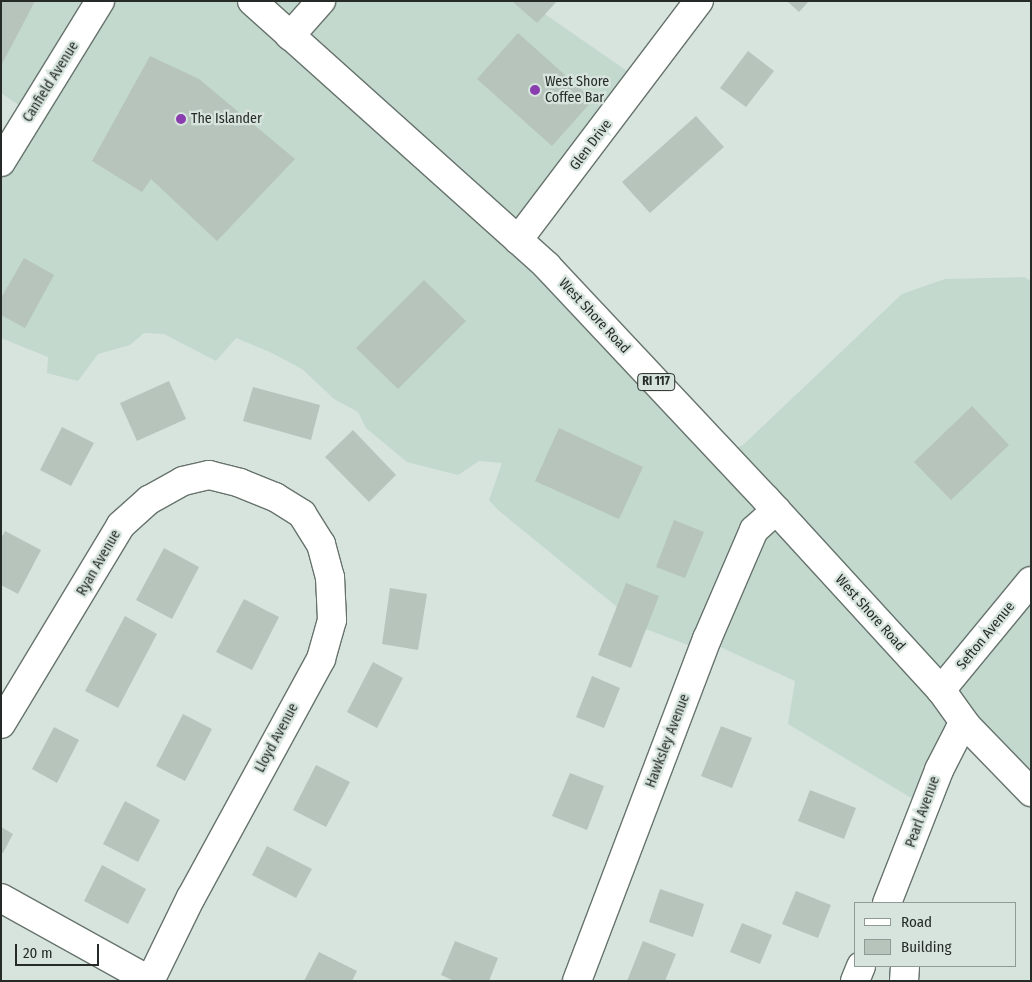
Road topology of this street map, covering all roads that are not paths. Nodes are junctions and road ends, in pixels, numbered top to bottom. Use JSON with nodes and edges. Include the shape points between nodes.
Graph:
{"nodes":[{"id":1,"x":100,"y":1,"type":"edge"},
{"id":2,"x":252,"y":1,"type":"edge"},
{"id":3,"x":321,"y":1,"type":"edge"},
{"id":4,"x":699,"y":1,"type":"edge"},
{"id":5,"x":290,"y":36,"type":"junction"},
{"id":6,"x":1,"y":162,"type":"edge"},
{"id":7,"x":518,"y":240,"type":"junction"},
{"id":8,"x":276,"y":498,"type":"joint"},
{"id":9,"x":776,"y":510,"type":"junction"},
{"id":10,"x":1031,"y":581,"type":"edge"},
{"id":11,"x":941,"y":690,"type":"junction"},
{"id":12,"x":1,"y":724,"type":"edge"},
{"id":13,"x":967,"y":726,"type":"junction"},
{"id":14,"x":1031,"y":792,"type":"edge"},
{"id":15,"x":910,"y":847,"type":"junction"},
{"id":16,"x":1,"y":898,"type":"edge"},
{"id":17,"x":887,"y":902,"type":"edge"},
{"id":18,"x":908,"y":902,"type":"edge"},
{"id":19,"x":861,"y":967,"type":"edge"},
{"id":20,"x":905,"y":967,"type":"edge"},
{"id":21,"x":151,"y":981,"type":"edge"},
{"id":22,"x":577,"y":981,"type":"edge"},
{"id":23,"x":855,"y":981,"type":"edge"},
{"id":24,"x":904,"y":981,"type":"edge"}],
"edges":[{"from":1,"to":6,"type":"street","name":"Canfield Avenue"},
{"from":2,"to":5,"type":"street","name":"West Shore Road","number":"RI 117"},
{"from":3,"to":5,"type":"street"},
{"from":4,"to":7,"type":"street","name":"Glen Drive"},
{"from":5,"to":7,"type":"street","name":"West Shore Road","number":"RI 117"},
{"from":7,"to":9,"type":"street","name":"West Shore Road","number":"RI 117"},
{"from":8,"to":12,"type":"street","name":"Ryan Avenue","via":[[209,475],[183,481],[150,500],[122,524]]},
{"from":8,"to":21,"type":"street","name":"Lloyd Avenue","via":[[302,514],[321,544],[330,577],[332,620],[321,659],[191,897]]},
{"from":9,"to":11,"type":"street","name":"West Shore Road","number":"RI 117"},
{"from":9,"to":22,"type":"street","name":"Hawksley Avenue","via":[[754,530],[707,639]]},
{"from":10,"to":11,"type":"street","name":"Sefton Avenue"},
{"from":11,"to":13,"type":"street","name":"West Shore Road","number":"RI 117"},
{"from":13,"to":14,"type":"street","name":"West Shore Road","number":"RI 117"},
{"from":13,"to":15,"type":"street","name":"Pearl Avenue","via":[[960,732],[939,770]]},
{"from":15,"to":17,"type":"street","name":"Pearl Avenue"},
{"from":15,"to":18,"type":"street"},
{"from":16,"to":21,"type":"street"},
{"from":19,"to":23,"type":"street"},
{"from":20,"to":24,"type":"street"}]}
